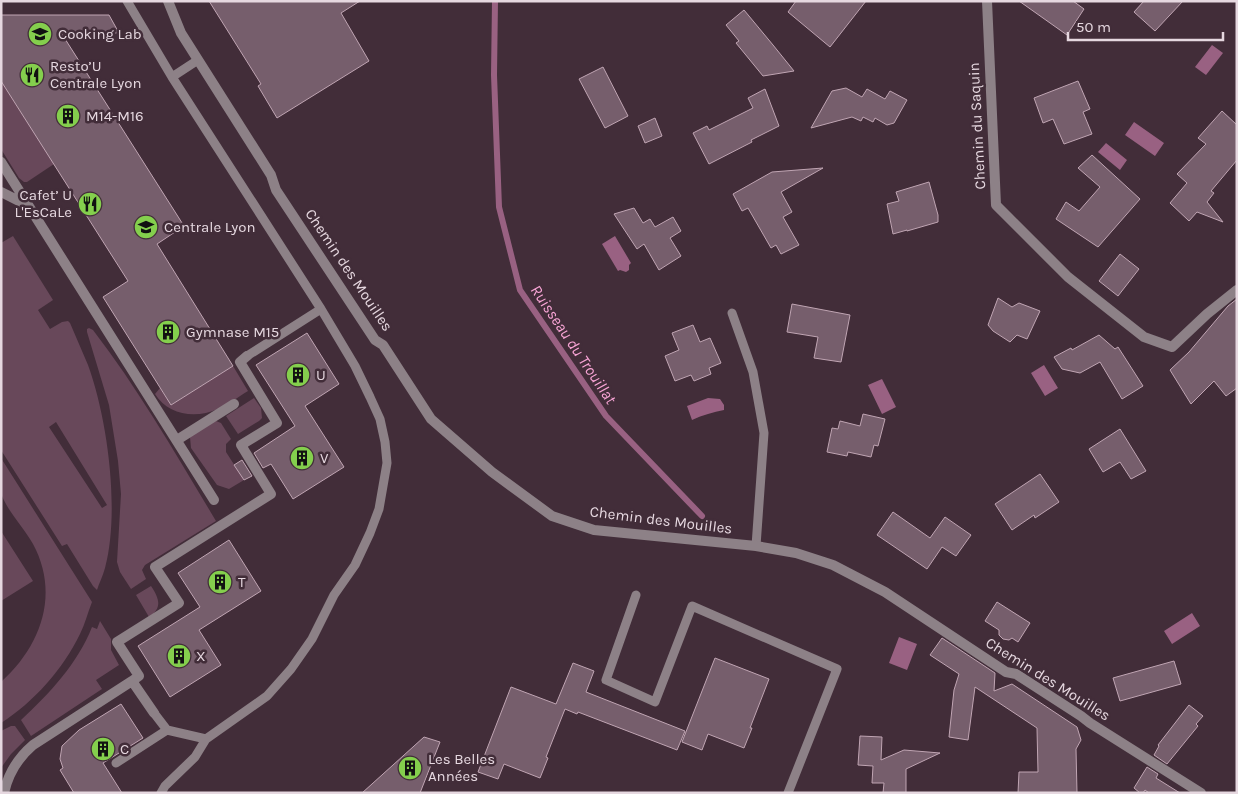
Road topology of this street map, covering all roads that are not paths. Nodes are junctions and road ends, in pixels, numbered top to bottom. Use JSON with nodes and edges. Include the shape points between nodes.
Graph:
{"nodes":[{"id":1,"x":127,"y":1,"type":"edge"},
{"id":2,"x":168,"y":1,"type":"edge"},
{"id":3,"x":986,"y":1,"type":"edge"},
{"id":4,"x":198,"y":60,"type":"junction"},
{"id":5,"x":172,"y":77,"type":"junction"},
{"id":6,"x":1,"y":162,"type":"edge"},
{"id":7,"x":1,"y":192,"type":"edge"},
{"id":8,"x":29,"y":207,"type":"junction"},
{"id":9,"x":1237,"y":290,"type":"edge"},
{"id":10,"x":321,"y":309,"type":"junction"},
{"id":11,"x":732,"y":313,"type":"dead end"},
{"id":12,"x":248,"y":356,"type":"joint"},
{"id":13,"x":234,"y":404,"type":"dead end"},
{"id":14,"x":177,"y":440,"type":"junction"},
{"id":15,"x":214,"y":500,"type":"dead end"},
{"id":16,"x":756,"y":546,"type":"junction"},
{"id":17,"x":636,"y":595,"type":"dead end"},
{"id":18,"x":132,"y":681,"type":"junction"},
{"id":19,"x":154,"y":713,"type":"joint"},
{"id":20,"x":167,"y":730,"type":"junction"},
{"id":21,"x":206,"y":739,"type":"junction"},
{"id":22,"x":116,"y":763,"type":"dead end"},
{"id":23,"x":4,"y":793,"type":"edge"},
{"id":24,"x":161,"y":793,"type":"edge"},
{"id":25,"x":788,"y":793,"type":"edge"},
{"id":26,"x":1201,"y":793,"type":"edge"}],
"edges":[{"from":1,"to":5,"type":"lane"},
{"from":2,"to":4,"type":"street","name":"Chemin des Mouilles","via":[[181,33]]},
{"from":3,"to":9,"type":"street","name":"Chemin du Saquin","via":[[996,204],[1068,277],[1144,337],[1172,347]]},
{"from":4,"to":5,"type":"lane"},
{"from":4,"to":16,"type":"street","name":"Chemin des Mouilles","via":[[271,175],[276,190],[376,340],[383,344],[431,419],[459,445],[531,502],[566,522],[602,531]]},
{"from":5,"to":10,"type":"lane"},
{"from":6,"to":8,"type":"street"},
{"from":7,"to":8,"type":"street"},
{"from":8,"to":14,"type":"street"},
{"from":10,"to":12,"type":"lane"},
{"from":10,"to":21,"type":"lane","via":[[355,366],[380,419],[386,463],[379,509],[355,565],[291,669],[267,696]]},
{"from":11,"to":16,"type":"lane","via":[[754,372],[764,433]]},
{"from":12,"to":18,"type":"street","via":[[240,362],[276,423],[241,445],[272,494],[156,567],[178,603],[117,642],[139,676]]},
{"from":13,"to":14,"type":"street"},
{"from":14,"to":15,"type":"street"},
{"from":16,"to":26,"type":"street","name":"Chemin des Mouilles","via":[[796,553],[833,565],[885,592],[1006,672],[1016,674]]},
{"from":17,"to":25,"type":"lane","via":[[606,680],[655,702],[692,606],[837,669]]},
{"from":18,"to":19,"type":"street"},
{"from":18,"to":23,"type":"street","via":[[32,745],[16,764]]},
{"from":19,"to":20,"type":"lane"},
{"from":20,"to":21,"type":"lane"},
{"from":20,"to":22,"type":"lane"},
{"from":21,"to":24,"type":"lane","via":[[195,757]]}]}
